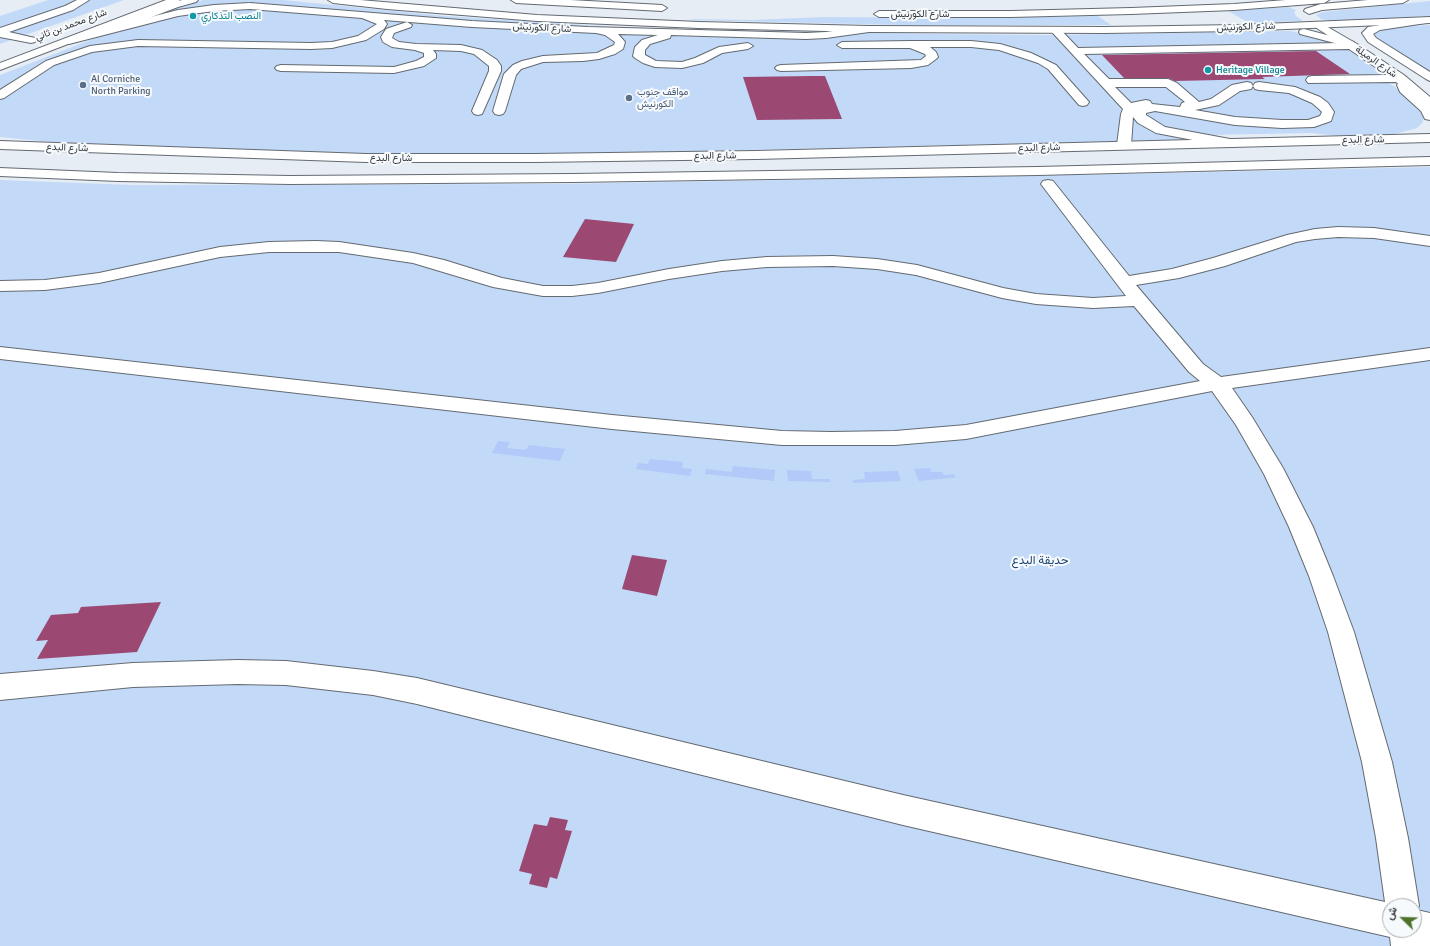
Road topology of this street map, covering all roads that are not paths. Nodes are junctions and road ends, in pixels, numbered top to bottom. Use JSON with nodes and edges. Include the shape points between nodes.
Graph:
{"nodes":[{"id":1,"x":84,"y":0,"type":"edge"},
{"id":2,"x":175,"y":0,"type":"edge"},
{"id":3,"x":193,"y":0,"type":"edge"},
{"id":4,"x":334,"y":0,"type":"edge"},
{"id":5,"x":432,"y":0,"type":"edge"},
{"id":6,"x":516,"y":0,"type":"edge"},
{"id":7,"x":1324,"y":0,"type":"edge"},
{"id":8,"x":1403,"y":0,"type":"edge"},
{"id":9,"x":214,"y":8,"type":"joint"},
{"id":10,"x":673,"y":9,"type":"dead end"},
{"id":11,"x":868,"y":14,"type":"dead end"},
{"id":12,"x":360,"y":16,"type":"junction"},
{"id":13,"x":738,"y":16,"type":"dead end"},
{"id":14,"x":1427,"y":21,"type":"edge"},
{"id":15,"x":472,"y":24,"type":"junction"},
{"id":16,"x":1319,"y":25,"type":"junction"},
{"id":17,"x":77,"y":26,"type":"dead end"},
{"id":18,"x":1239,"y":28,"type":"junction"},
{"id":19,"x":99,"y":29,"type":"junction"},
{"id":20,"x":869,"y":29,"type":"junction"},
{"id":21,"x":588,"y":30,"type":"junction"},
{"id":22,"x":1056,"y":31,"type":"junction"},
{"id":23,"x":0,"y":33,"type":"edge"},
{"id":24,"x":695,"y":34,"type":"junction"},
{"id":25,"x":69,"y":41,"type":"junction"},
{"id":26,"x":902,"y":44,"type":"junction"},
{"id":27,"x":12,"y":46,"type":"dead end"},
{"id":28,"x":416,"y":47,"type":"junction"},
{"id":29,"x":1355,"y":47,"type":"junction"},
{"id":30,"x":1075,"y":51,"type":"junction"},
{"id":31,"x":0,"y":59,"type":"edge"},
{"id":32,"x":1376,"y":60,"type":"junction"},
{"id":33,"x":0,"y":67,"type":"edge"},
{"id":34,"x":281,"y":68,"type":"dead end"},
{"id":35,"x":781,"y":68,"type":"dead end"},
{"id":36,"x":1386,"y":68,"type":"junction"},
{"id":37,"x":1356,"y":70,"type":"dead end"},
{"id":38,"x":1102,"y":76,"type":"junction"},
{"id":39,"x":1430,"y":77,"type":"edge"},
{"id":40,"x":1369,"y":79,"type":"junction"},
{"id":41,"x":1312,"y":80,"type":"dead end"},
{"id":42,"x":1402,"y":80,"type":"junction"},
{"id":43,"x":0,"y":95,"type":"edge"},
{"id":44,"x":1187,"y":97,"type":"junction"},
{"id":45,"x":1083,"y":102,"type":"dead end"},
{"id":46,"x":1126,"y":102,"type":"junction"},
{"id":47,"x":1430,"y":104,"type":"edge"},
{"id":48,"x":1197,"y":106,"type":"junction"},
{"id":49,"x":478,"y":111,"type":"dead end"},
{"id":50,"x":499,"y":111,"type":"dead end"},
{"id":51,"x":1430,"y":116,"type":"edge"},
{"id":52,"x":1430,"y":122,"type":"edge"},
{"id":53,"x":1430,"y":138,"type":"edge"},
{"id":54,"x":1399,"y":139,"type":"junction"},
{"id":55,"x":1230,"y":143,"type":"junction"},
{"id":56,"x":1124,"y":145,"type":"junction"},
{"id":57,"x":2,"y":148,"type":"edge"},
{"id":58,"x":1430,"y":150,"type":"edge"},
{"id":59,"x":366,"y":158,"type":"junction"},
{"id":60,"x":58,"y":160,"type":"dead end"},
{"id":61,"x":1430,"y":161,"type":"edge"},
{"id":62,"x":89,"y":162,"type":"dead end"},
{"id":63,"x":1117,"y":168,"type":"junction"},
{"id":64,"x":0,"y":172,"type":"edge"},
{"id":65,"x":1048,"y":184,"type":"dead end"},
{"id":66,"x":1430,"y":241,"type":"edge"},
{"id":67,"x":1125,"y":282,"type":"junction"},
{"id":68,"x":0,"y":286,"type":"edge"},
{"id":69,"x":1139,"y":300,"type":"junction"},
{"id":70,"x":0,"y":353,"type":"edge"},
{"id":71,"x":1430,"y":354,"type":"edge"},
{"id":72,"x":1217,"y":384,"type":"junction"},
{"id":73,"x":0,"y":687,"type":"edge"},
{"id":74,"x":1401,"y":898,"type":"edge"},
{"id":75,"x":1382,"y":918,"type":"edge"}],
"edges":[{"from":1,"to":23,"type":"main road"},
{"from":2,"to":19,"type":"main road","name":"شارع محمد بن ثاني"},
{"from":3,"to":19,"type":"main road","via":[[124,24]]},
{"from":4,"to":20,"type":"main road","name":"شارع الكورنيش","via":[[537,18]]},
{"from":5,"to":13,"type":"main road","via":[[644,14]]},
{"from":6,"to":10,"type":"main road"},
{"from":7,"to":11,"type":"main road","name":"شارع الكورنيش","via":[[1131,11]]},
{"from":8,"to":16,"type":"main road","via":[[1322,7],[1308,11],[1308,17]]},
{"from":9,"to":12,"type":"main road","name":"شارع الكورنيش","via":[[262,6]]},
{"from":9,"to":25,"type":"main road","name":"شارع محمد بن ثاني","via":[[165,16]]},
{"from":12,"to":15,"type":"main road","name":"شارع الكورنيش"},
{"from":12,"to":43,"type":"main road","via":[[376,19],[382,24],[376,31],[351,42],[311,46],[138,43],[90,49],[50,63]]},
{"from":14,"to":16,"type":"main road","name":"شارع الكورنيش"},
{"from":14,"to":39,"type":"main road","name":"شارع الرميلة","via":[[1380,27],[1367,33],[1372,40]]},
{"from":15,"to":21,"type":"main road","name":"شارع الكورنيش"},
{"from":15,"to":28,"type":"main road","via":[[410,24],[390,31],[386,37],[390,43],[396,45]]},
{"from":16,"to":18,"type":"main road","name":"شارع الكورنيش"},
{"from":16,"to":29,"type":"main road","name":"شارع الرميلة"},
{"from":17,"to":31,"type":"main road"},
{"from":18,"to":22,"type":"main road","name":"شارع الكورنيش"},
{"from":18,"to":29,"type":"main road","via":[[1303,32]]},
{"from":19,"to":25,"type":"main road","name":"شارع محمد بن ثاني"},
{"from":20,"to":22,"type":"main road","name":"شارع الكورنيش"},
{"from":20,"to":24,"type":"main road","name":"شارع الكورنيش","via":[[806,36]]},
{"from":21,"to":24,"type":"main road","name":"شارع الكورنيش"},
{"from":21,"to":50,"type":"main road","via":[[613,35],[620,44],[611,52],[599,56],[526,62],[510,74]]},
{"from":22,"to":30,"type":"main road"},
{"from":23,"to":27,"type":"main road","name":"شارع محمد بن ثاني","via":[[35,38]]},
{"from":24,"to":26,"type":"main road","via":[[661,37],[646,42],[639,49],[639,56],[654,64],[682,65],[699,61],[725,48]]},
{"from":25,"to":33,"type":"main road","name":"شارع محمد بن ثاني"},
{"from":26,"to":35,"type":"main road","via":[[923,48],[930,52],[932,57],[924,63],[912,65]]},
{"from":26,"to":45,"type":"main road","via":[[971,44],[1022,53],[1052,67]]},
{"from":28,"to":34,"type":"main road","via":[[428,51],[430,58],[404,69]]},
{"from":28,"to":49,"type":"main road","via":[[461,48],[484,55],[493,62],[495,71]]},
{"from":29,"to":30,"type":"main road","via":[[1341,50],[1334,47],[1219,47]]},
{"from":29,"to":32,"type":"main road","name":"شارع الرميلة"},
{"from":30,"to":38,"type":"main road"},
{"from":32,"to":36,"type":"main road","name":"شارع الرميلة"},
{"from":32,"to":36,"type":"main road","via":[[1360,65]]},
{"from":36,"to":42,"type":"main road","name":"شارع الرميلة"},
{"from":37,"to":40,"type":"main road"},
{"from":38,"to":44,"type":"main road","via":[[1164,83],[1173,86]]},
{"from":38,"to":46,"type":"main road"},
{"from":40,"to":41,"type":"main road"},
{"from":40,"to":42,"type":"main road"},
{"from":42,"to":47,"type":"main road","name":"شارع الرميلة"},
{"from":42,"to":51,"type":"main road","via":[[1406,92],[1426,109]]},
{"from":44,"to":46,"type":"main road"},
{"from":44,"to":48,"type":"main road"},
{"from":46,"to":48,"type":"main road","via":[[1135,106],[1152,103]]},
{"from":46,"to":56,"type":"main road"},
{"from":48,"to":55,"type":"main road","via":[[1215,102],[1236,88],[1253,86],[1291,90],[1311,98],[1324,106],[1328,112],[1326,118],[1309,124],[1282,124],[1235,121],[1155,107],[1140,111],[1139,116],[1143,120],[1161,130]]},
{"from":52,"to":54,"type":"main road","via":[[1424,128]]},
{"from":53,"to":54,"type":"main road","name":"شارع البدع"},
{"from":54,"to":55,"type":"main road","name":"شارع البدع"},
{"from":55,"to":56,"type":"main road","name":"شارع البدع"},
{"from":56,"to":59,"type":"main road","name":"شارع البدع","via":[[646,157]]},
{"from":57,"to":59,"type":"main road","name":"شارع البدع"},
{"from":57,"to":60,"type":"main road"},
{"from":58,"to":63,"type":"main road","via":[[1194,156],[1154,160]]},
{"from":59,"to":62,"type":"main road","via":[[322,166],[260,167]]},
{"from":61,"to":63,"type":"main road","name":"شارع البدع"},
{"from":63,"to":64,"type":"main road","name":"شارع البدع","via":[[580,178],[296,180]]},
{"from":65,"to":67,"type":"main road"},
{"from":66,"to":67,"type":"main road","via":[[1374,233],[1315,234],[1293,238],[1173,274]]},
{"from":67,"to":69,"type":"main road"},
{"from":68,"to":69,"type":"main road","via":[[74,282],[125,274],[220,252],[293,246],[339,247],[413,258],[499,283],[543,290],[585,290],[722,266],[833,261],[917,270],[1002,293],[1036,299],[1093,304]]},
{"from":69,"to":72,"type":"main road","via":[[1196,368]]},
{"from":70,"to":72,"type":"main road","via":[[612,422],[782,438],[874,438],[966,432]]},
{"from":71,"to":72,"type":"main road"},
{"from":72,"to":74,"type":"main road","via":[[1245,422],[1275,474],[1301,527],[1341,632],[1377,762]]},
{"from":73,"to":75,"type":"main road","via":[[118,676],[238,672],[286,673],[373,683],[417,691],[903,810]]}]}
